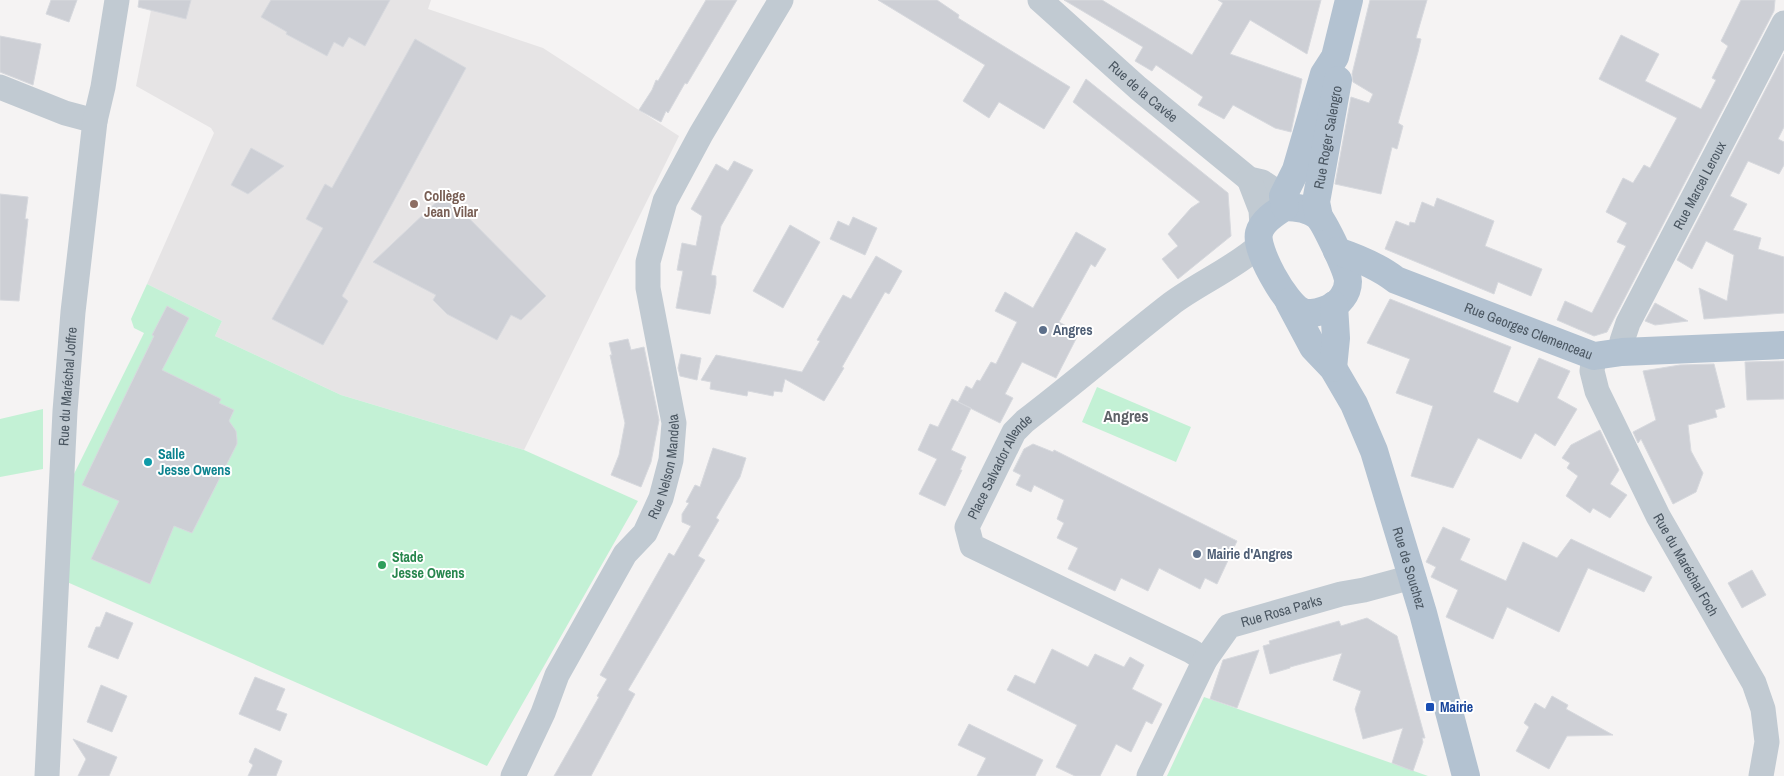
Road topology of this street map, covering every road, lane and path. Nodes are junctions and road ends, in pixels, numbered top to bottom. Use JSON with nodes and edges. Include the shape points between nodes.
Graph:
{"nodes":[{"id":1,"x":117,"y":0,"type":"edge"},
{"id":2,"x":781,"y":0,"type":"edge"},
{"id":3,"x":1040,"y":0,"type":"edge"},
{"id":4,"x":1349,"y":0,"type":"edge"},
{"id":5,"x":1784,"y":22,"type":"edge"},
{"id":6,"x":1335,"y":56,"type":"junction"},
{"id":7,"x":0,"y":87,"type":"edge"},
{"id":8,"x":95,"y":122,"type":"junction"},
{"id":9,"x":1249,"y":179,"type":"junction"},
{"id":10,"x":1284,"y":202,"type":"junction"},
{"id":11,"x":1319,"y":217,"type":"junction"},
{"id":12,"x":1261,"y":236,"type":"junction"},
{"id":13,"x":1337,"y":251,"type":"junction"},
{"id":14,"x":1396,"y":280,"type":"junction"},
{"id":15,"x":1341,"y":296,"type":"junction"},
{"id":16,"x":1289,"y":302,"type":"junction"},
{"id":17,"x":1784,"y":345,"type":"edge"},
{"id":18,"x":1622,"y":352,"type":"junction"},
{"id":19,"x":1594,"y":356,"type":"junction"},
{"id":20,"x":1333,"y":368,"type":"junction"},
{"id":21,"x":1412,"y":577,"type":"junction"},
{"id":22,"x":1205,"y":660,"type":"junction"},
{"id":23,"x":1774,"y":707,"type":"edge"},
{"id":24,"x":47,"y":776,"type":"edge"},
{"id":25,"x":513,"y":776,"type":"edge"},
{"id":26,"x":1149,"y":776,"type":"edge"},
{"id":27,"x":1466,"y":776,"type":"edge"},
{"id":28,"x":1761,"y":776,"type":"edge"}],
"edges":[{"from":1,"to":8,"type":"street","name":"Rue du Maréchal Joffre"},
{"from":2,"to":25,"type":"street","name":"Rue Nelson Mandela","via":[[665,201],[648,262],[648,288],[674,424],[671,460],[662,498],[644,533],[625,554],[557,675]]},
{"from":3,"to":9,"type":"street","name":"Rue de la Cavée","via":[[1138,88]]},
{"from":4,"to":6,"type":"main road","name":"Rue Roger Salengro"},
{"from":5,"to":18,"type":"street","name":"Rue Marcel Leroux","via":[[1628,323]]},
{"from":6,"to":10,"type":"main road","name":"Rue Roger Salengro","via":[[1324,74]]},
{"from":6,"to":11,"type":"main road","name":"Rue Roger Salengro","via":[[1338,84],[1316,202]]},
{"from":7,"to":8,"type":"street"},
{"from":8,"to":24,"type":"street","name":"Rue du Maréchal Joffre","via":[[77,268],[65,411]]},
{"from":9,"to":10,"type":"street","name":"Rue de la Cavée","via":[[1262,182]]},
{"from":9,"to":12,"type":"street","name":"Rue de la Cavée","via":[[1261,210]]},
{"from":10,"to":11,"type":"main road"},
{"from":10,"to":12,"type":"main road"},
{"from":11,"to":13,"type":"main road"},
{"from":12,"to":16,"type":"main road","via":[[1280,289]]},
{"from":12,"to":22,"type":"street","name":"Place Salvador Allende","via":[[1249,255],[1172,303],[1025,421],[1014,432],[967,527],[972,546]]},
{"from":13,"to":14,"type":"main road","name":"Rue Georges Clemenceau","via":[[1356,257]]},
{"from":13,"to":15,"type":"main road","via":[[1349,276]]},
{"from":14,"to":15,"type":"main road"},
{"from":14,"to":19,"type":"main road","name":"Rue Georges Clemenceau"},
{"from":15,"to":16,"type":"main road","via":[[1326,310],[1308,313]]},
{"from":15,"to":20,"type":"main road"},
{"from":16,"to":20,"type":"main road","name":"Rue de Souchez","via":[[1313,347]]},
{"from":17,"to":18,"type":"main road","name":"Rue Georges Clemenceau"},
{"from":18,"to":19,"type":"main road","name":"Rue Georges Clemenceau"},
{"from":19,"to":23,"type":"street","name":"Rue du Maréchal Foch","via":[[1592,371],[1597,391],[1658,516],[1754,683]]},
{"from":20,"to":21,"type":"main road","name":"Rue de Souchez","via":[[1354,404],[1374,451]]},
{"from":21,"to":22,"type":"street","name":"Rue Rosa Parks","via":[[1229,626]]},
{"from":21,"to":27,"type":"main road","name":"Rue de Souchez"},
{"from":22,"to":26,"type":"street","name":"Rue Rosa Parks"},
{"from":23,"to":28,"type":"street","name":"Rue du Maréchal Foch"}]}
